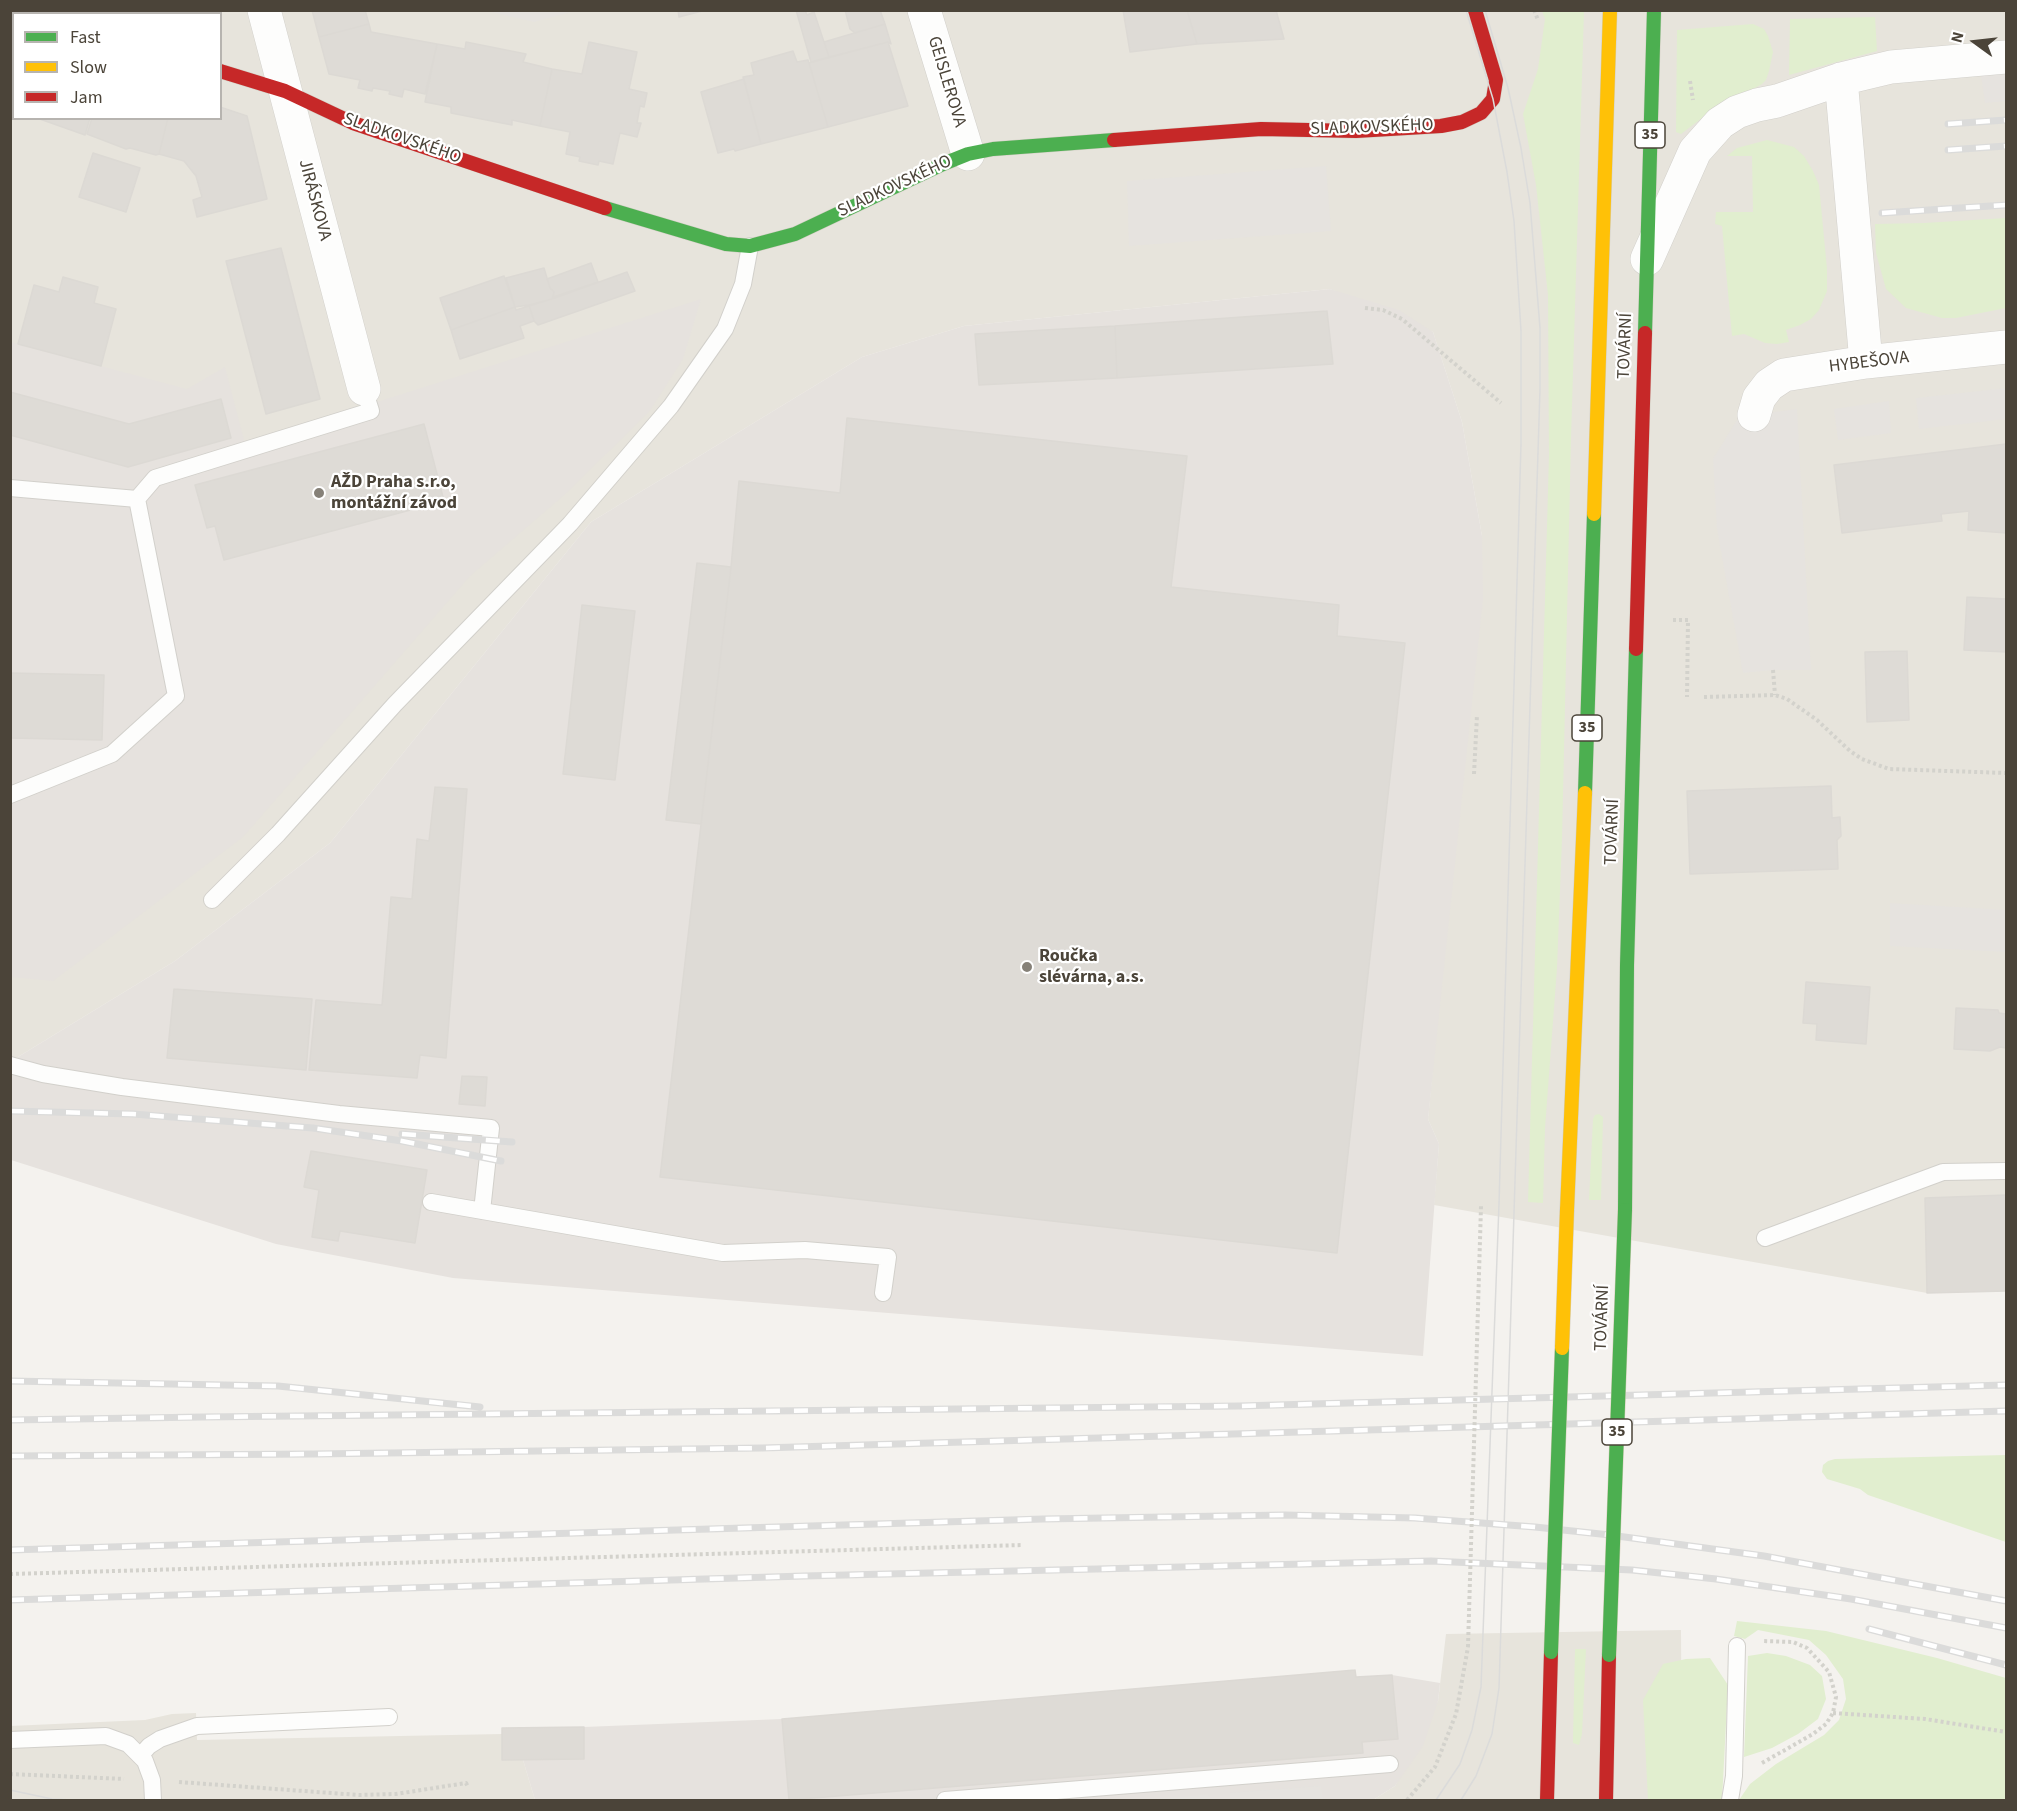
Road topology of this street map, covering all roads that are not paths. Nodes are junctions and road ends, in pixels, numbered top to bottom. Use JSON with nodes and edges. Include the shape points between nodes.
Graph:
{"nodes":[{"id":1,"x":264,"y":10,"type":"edge"},
{"id":2,"x":924,"y":10,"type":"edge"},
{"id":3,"x":1475,"y":10,"type":"edge"},
{"id":4,"x":1610,"y":10,"type":"edge"},
{"id":5,"x":1654,"y":10,"type":"edge"},
{"id":6,"x":2007,"y":57,"type":"edge"},
{"id":7,"x":222,"y":72,"type":"edge"},
{"id":8,"x":1841,"y":79,"type":"junction"},
{"id":9,"x":285,"y":91,"type":"junction"},
{"id":10,"x":968,"y":154,"type":"junction"},
{"id":11,"x":750,"y":246,"type":"junction"},
{"id":12,"x":1647,"y":259,"type":"junction"},
{"id":13,"x":2007,"y":347,"type":"edge"},
{"id":14,"x":1866,"y":362,"type":"junction"},
{"id":15,"x":364,"y":389,"type":"joint"},
{"id":16,"x":1754,"y":415,"type":"dead end"},
{"id":17,"x":10,"y":488,"type":"edge"},
{"id":18,"x":137,"y":499,"type":"junction"},
{"id":19,"x":10,"y":795,"type":"edge"},
{"id":20,"x":212,"y":900,"type":"dead end"},
{"id":21,"x":10,"y":1065,"type":"edge"},
{"id":22,"x":2007,"y":1171,"type":"edge"},
{"id":23,"x":431,"y":1202,"type":"dead end"},
{"id":24,"x":482,"y":1211,"type":"junction"},
{"id":25,"x":1765,"y":1238,"type":"dead end"},
{"id":26,"x":884,"y":1293,"type":"dead end"},
{"id":27,"x":1737,"y":1646,"type":"road end"},
{"id":28,"x":389,"y":1717,"type":"dead end"},
{"id":29,"x":10,"y":1740,"type":"edge"},
{"id":30,"x":140,"y":1756,"type":"junction"},
{"id":31,"x":1607,"y":1757,"type":"junction"},
{"id":32,"x":1390,"y":1764,"type":"dead end"},
{"id":33,"x":153,"y":1800,"type":"edge"},
{"id":34,"x":945,"y":1800,"type":"edge"},
{"id":35,"x":1547,"y":1800,"type":"edge"},
{"id":36,"x":1606,"y":1800,"type":"edge"},
{"id":37,"x":1611,"y":1800,"type":"edge"},
{"id":38,"x":1730,"y":1800,"type":"edge"}],
"edges":[{"from":1,"to":9,"type":"street","name":"JIRÁSKOVA"},
{"from":2,"to":10,"type":"street","name":"GEISLEROVA"},
{"from":3,"to":10,"type":"main road","name":"SLADKOVSKÉHO","via":[[1496,80],[1493,99],[1475,117],[1446,125],[1356,131],[1262,129],[1023,146]]},
{"from":4,"to":35,"type":"main road","name":"TOVÁRNÍ","number":"35","bridge":true},
{"from":5,"to":12,"type":"main road","name":"TOVÁRNÍ","number":"35"},
{"from":6,"to":8,"type":"street","via":[[1891,67]]},
{"from":7,"to":9,"type":"main road","name":"SLADKOVSKÉHO"},
{"from":8,"to":12,"type":"street","via":[[1737,112],[1720,123],[1695,151]]},
{"from":8,"to":14,"type":"street"},
{"from":9,"to":11,"type":"main road","name":"SLADKOVSKÉHO","via":[[353,123],[597,206],[726,244]]},
{"from":9,"to":15,"type":"street","name":"JIRÁSKOVA"},
{"from":10,"to":11,"type":"main road","name":"SLADKOVSKÉHO","via":[[795,234]]},
{"from":11,"to":20,"type":"lane","via":[[743,284],[725,329],[671,406],[570,524]]},
{"from":12,"to":31,"type":"main road","name":"TOVÁRNÍ","number":"35","bridge":true,"via":[[1627,965],[1625,1209]]},
{"from":13,"to":14,"type":"street","name":"HYBEŠOVA"},
{"from":14,"to":16,"type":"street","name":"HYBEŠOVA","via":[[1784,375],[1759,398]]},
{"from":15,"to":18,"type":"lane","via":[[371,411],[155,478]]},
{"from":17,"to":18,"type":"lane"},
{"from":18,"to":19,"type":"lane","via":[[176,696],[112,754]]},
{"from":21,"to":24,"type":"lane","via":[[122,1087],[491,1128]]},
{"from":22,"to":25,"type":"lane","via":[[1943,1172]]},
{"from":23,"to":24,"type":"lane"},
{"from":24,"to":26,"type":"lane","via":[[723,1253],[805,1250],[888,1257]]},
{"from":27,"to":38,"type":"lane"},
{"from":28,"to":30,"type":"lane","via":[[197,1726],[160,1739]]},
{"from":29,"to":30,"type":"lane","via":[[106,1736],[128,1744]]},
{"from":30,"to":33,"type":"lane","via":[[152,1780]]},
{"from":31,"to":36,"type":"main road","number":"35"},
{"from":31,"to":37,"type":"main road"},
{"from":32,"to":34,"type":"lane"}]}
